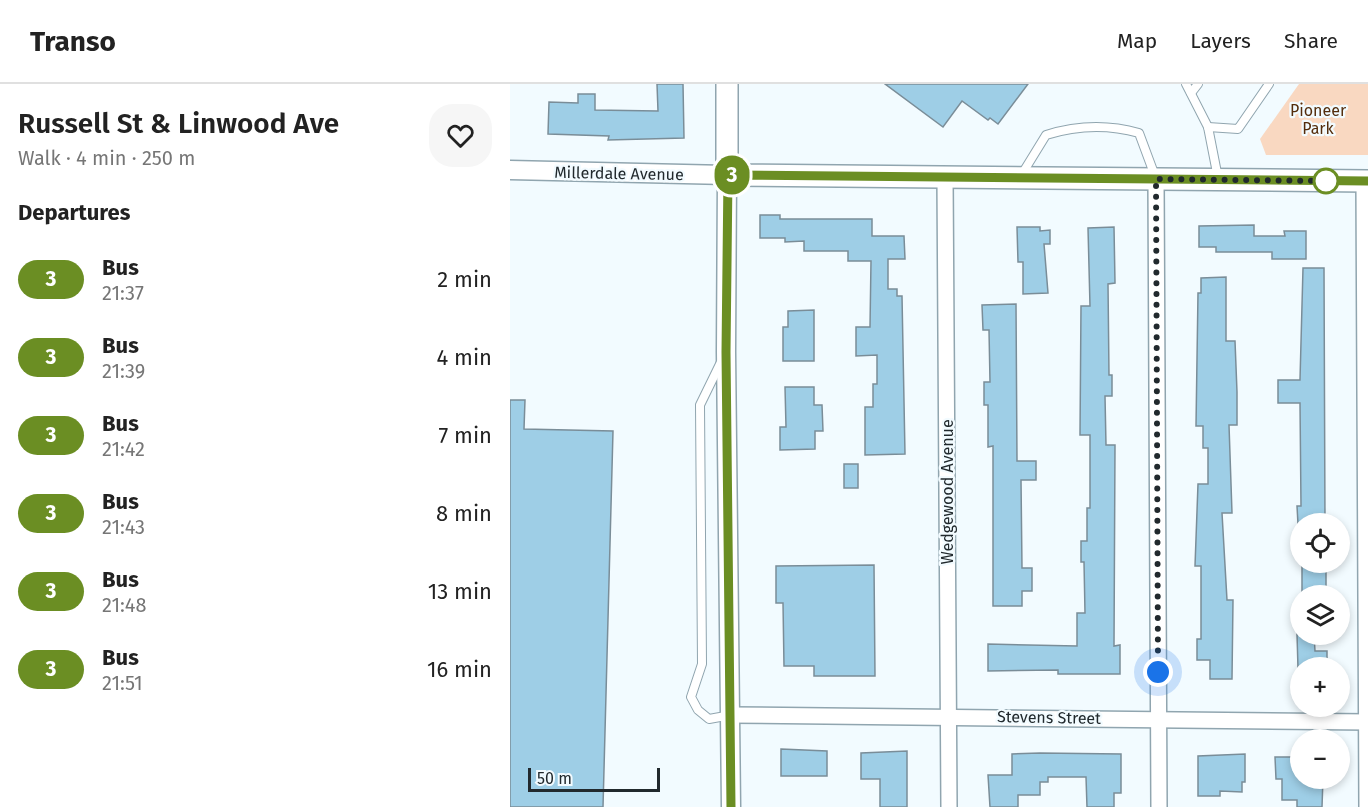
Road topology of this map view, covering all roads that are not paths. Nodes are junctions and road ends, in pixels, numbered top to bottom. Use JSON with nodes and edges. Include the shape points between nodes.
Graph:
{"nodes":[{"id":1,"x":727,"y":84,"type":"edge"},
{"id":2,"x":1186,"y":84,"type":"edge"},
{"id":3,"x":1198,"y":84,"type":"edge"},
{"id":4,"x":1269,"y":84,"type":"edge"},
{"id":5,"x":1191,"y":93,"type":"junction"},
{"id":6,"x":1208,"y":127,"type":"junction"},
{"id":7,"x":510,"y":170,"type":"edge"},
{"id":8,"x":728,"y":175,"type":"junction"},
{"id":9,"x":945,"y":177,"type":"junction"},
{"id":10,"x":1020,"y":178,"type":"junction"},
{"id":11,"x":1156,"y":179,"type":"junction"},
{"id":12,"x":1218,"y":180,"type":"junction"},
{"id":13,"x":1366,"y":181,"type":"edge"},
{"id":14,"x":726,"y":352,"type":"junction"},
{"id":15,"x":731,"y":715,"type":"junction"},
{"id":16,"x":949,"y":715,"type":"junction"},
{"id":17,"x":1158,"y":719,"type":"junction"},
{"id":18,"x":1367,"y":722,"type":"edge"},
{"id":19,"x":731,"y":807,"type":"edge"},
{"id":20,"x":949,"y":807,"type":"edge"},
{"id":21,"x":1159,"y":807,"type":"edge"},
{"id":22,"x":1367,"y":807,"type":"edge"}],
"edges":[{"from":1,"to":8,"type":"main road"},
{"from":2,"to":5,"type":"lane"},
{"from":3,"to":5,"type":"lane"},
{"from":4,"to":6,"type":"lane","via":[[1239,129]]},
{"from":5,"to":6,"type":"lane"},
{"from":6,"to":12,"type":"lane"},
{"from":7,"to":8,"type":"street","name":"Millerdale Avenue"},
{"from":8,"to":9,"type":"main road"},
{"from":8,"to":14,"type":"street"},
{"from":9,"to":10,"type":"main road"},
{"from":9,"to":16,"type":"street","name":"Wedgewood Avenue"},
{"from":10,"to":11,"type":"main road"},
{"from":10,"to":11,"type":"lane","via":[[1046,135],[1103,126],[1139,133]]},
{"from":11,"to":12,"type":"main road"},
{"from":11,"to":17,"type":"street"},
{"from":12,"to":13,"type":"main road"},
{"from":13,"to":18,"type":"street"},
{"from":14,"to":15,"type":"street"},
{"from":14,"to":15,"type":"lane","via":[[700,405],[702,664],[691,697],[709,719]]},
{"from":15,"to":16,"type":"street","name":"Stevens Street"},
{"from":15,"to":19,"type":"street"},
{"from":16,"to":17,"type":"street","name":"Stevens Street"},
{"from":16,"to":20,"type":"street","name":"Wedgewood Avenue"},
{"from":17,"to":18,"type":"street","name":"Stevens Street"},
{"from":17,"to":21,"type":"street"},
{"from":18,"to":22,"type":"street"}]}
